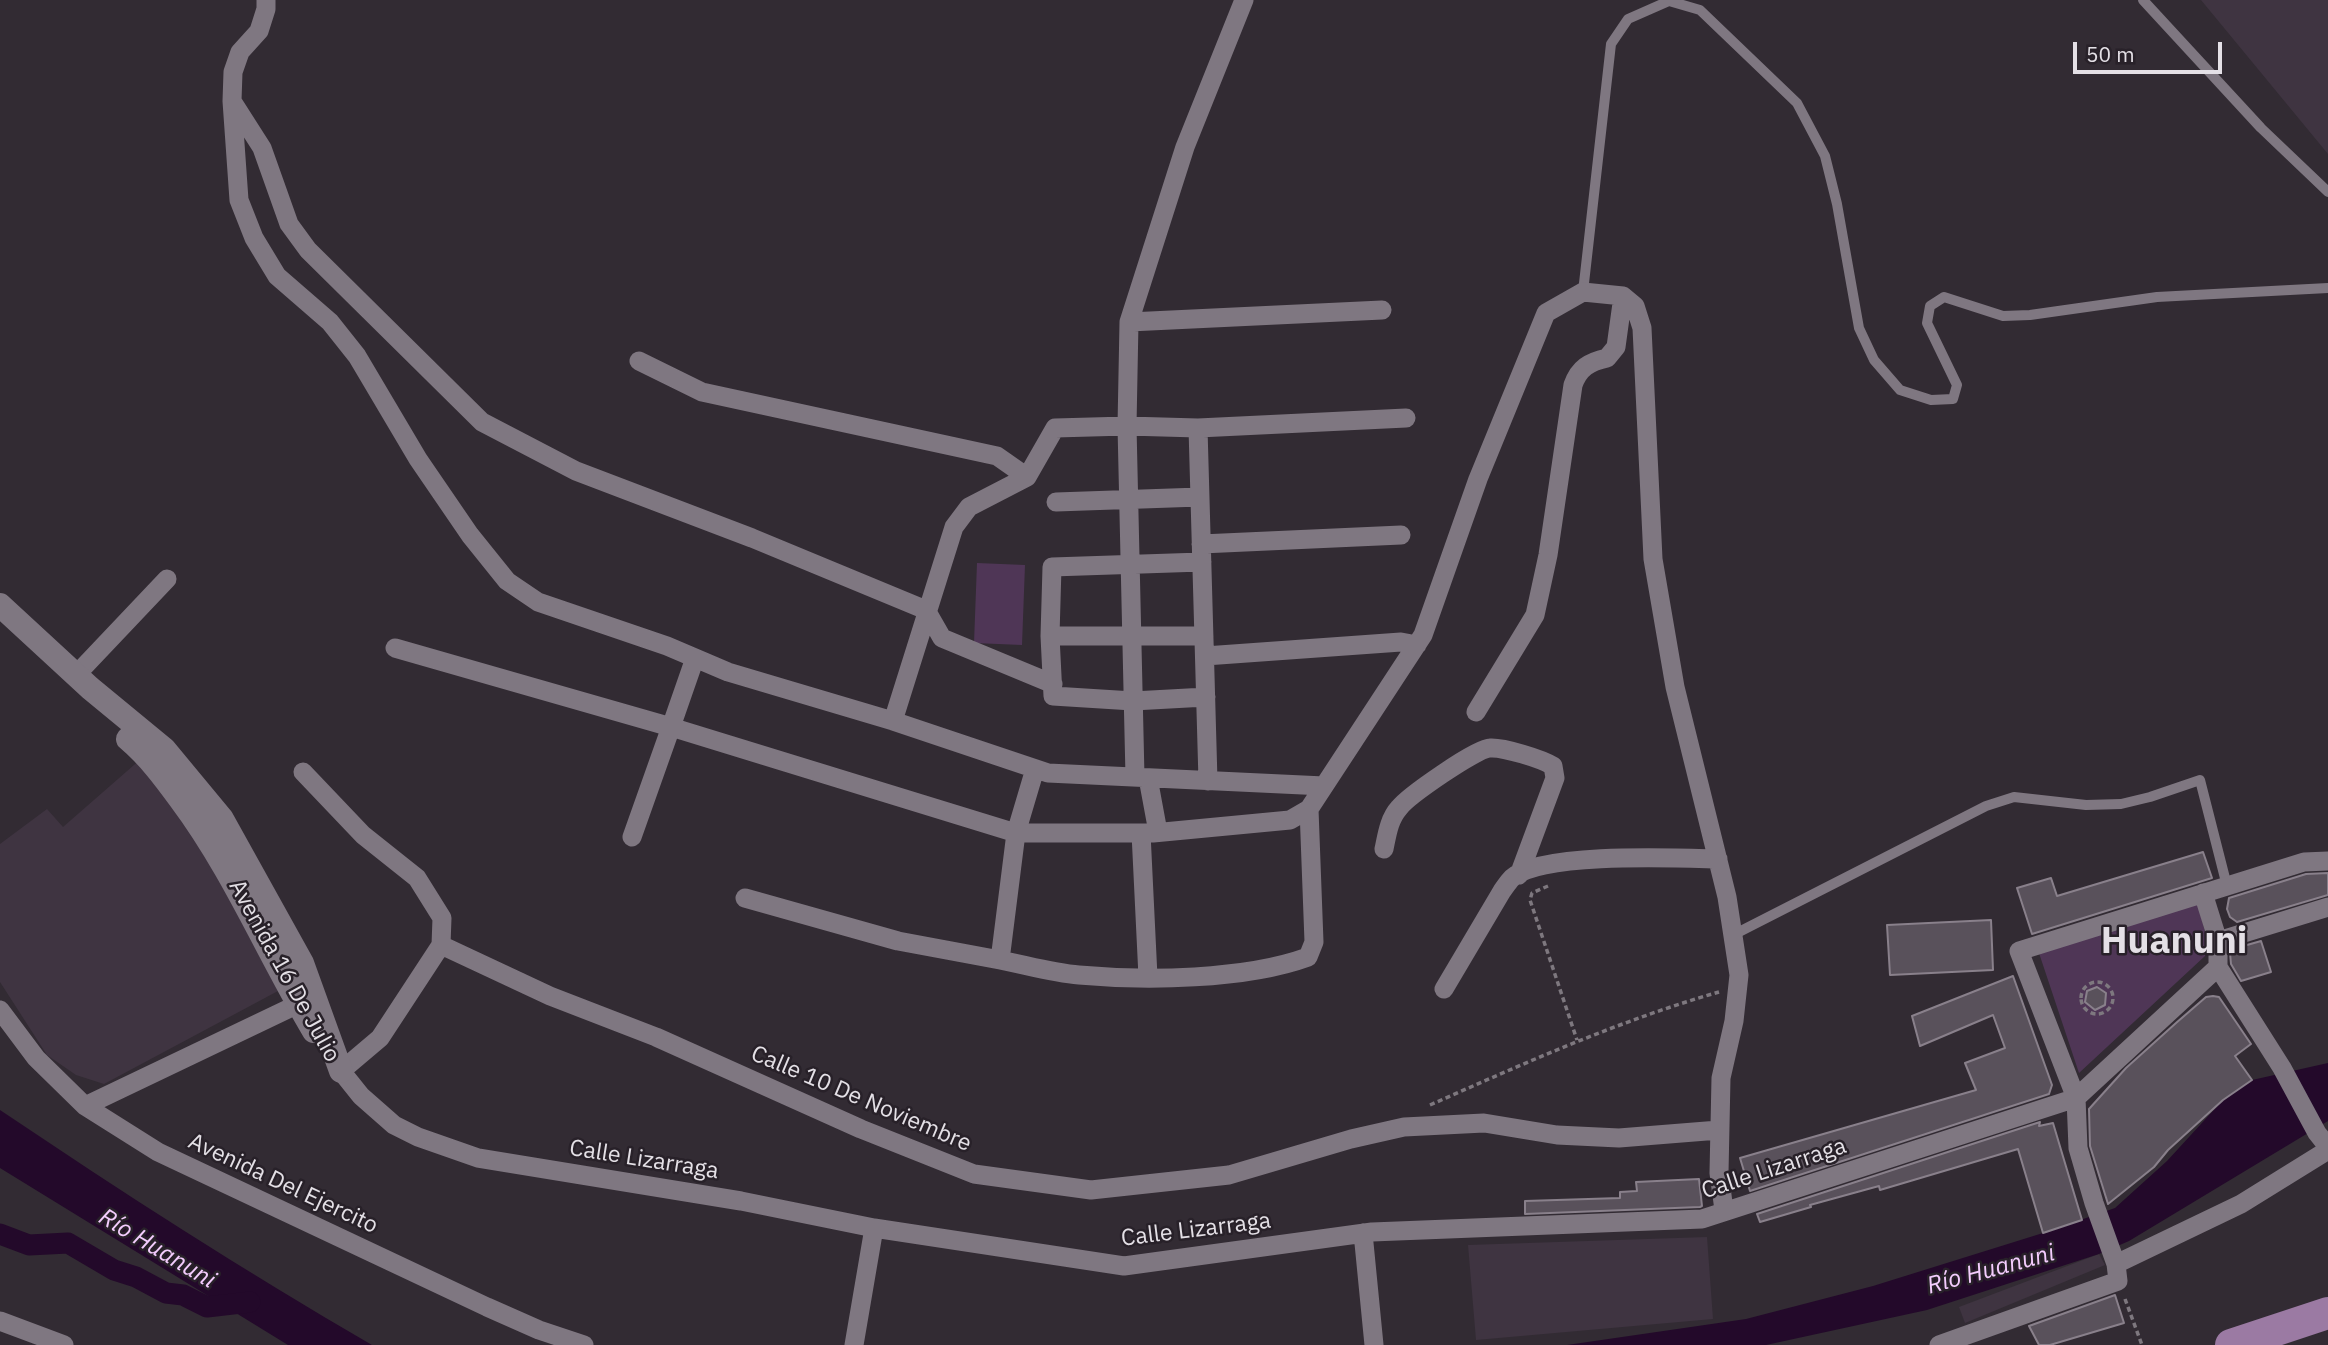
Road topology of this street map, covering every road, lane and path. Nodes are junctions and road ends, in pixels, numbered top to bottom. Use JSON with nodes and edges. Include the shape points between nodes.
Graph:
{"nodes":[{"id":1,"x":266,"y":0,"type":"edge"},
{"id":2,"x":1244,"y":0,"type":"edge"},
{"id":3,"x":2143,"y":0,"type":"edge"},
{"id":4,"x":232,"y":101,"type":"junction"},
{"id":5,"x":2328,"y":192,"type":"edge"},
{"id":6,"x":2328,"y":288,"type":"edge"},
{"id":7,"x":1583,"y":292,"type":"junction"},
{"id":8,"x":1623,"y":296,"type":"junction"},
{"id":9,"x":1382,"y":310,"type":"dead end"},
{"id":10,"x":1129,"y":323,"type":"junction"},
{"id":11,"x":639,"y":361,"type":"dead end"},
{"id":12,"x":1406,"y":418,"type":"dead end"},
{"id":13,"x":1127,"y":426,"type":"junction"},
{"id":14,"x":1198,"y":428,"type":"junction"},
{"id":15,"x":1027,"y":477,"type":"junction"},
{"id":16,"x":1200,"y":497,"type":"junction"},
{"id":17,"x":1129,"y":500,"type":"junction"},
{"id":18,"x":1056,"y":502,"type":"dead end"},
{"id":19,"x":1401,"y":535,"type":"dead end"},
{"id":20,"x":1202,"y":553,"type":"junction"},
{"id":21,"x":1130,"y":564,"type":"junction"},
{"id":22,"x":167,"y":579,"type":"dead end"},
{"id":23,"x":0,"y":606,"type":"edge"},
{"id":24,"x":926,"y":610,"type":"junction"},
{"id":25,"x":0,"y":628,"type":"edge"},
{"id":26,"x":1132,"y":635,"type":"junction"},
{"id":27,"x":1050,"y":636,"type":"junction"},
{"id":28,"x":1204,"y":636,"type":"junction"},
{"id":29,"x":1416,"y":645,"type":"junction"},
{"id":30,"x":395,"y":648,"type":"dead end"},
{"id":31,"x":1205,"y":656,"type":"junction"},
{"id":32,"x":695,"y":658,"type":"junction"},
{"id":33,"x":76,"y":675,"type":"junction"},
{"id":34,"x":1053,"y":684,"type":"junction"},
{"id":35,"x":1206,"y":697,"type":"junction"},
{"id":36,"x":1133,"y":701,"type":"junction"},
{"id":37,"x":1476,"y":712,"type":"dead end"},
{"id":38,"x":893,"y":721,"type":"junction"},
{"id":39,"x":671,"y":727,"type":"junction"},
{"id":40,"x":1035,"y":769,"type":"junction"},
{"id":41,"x":303,"y":772,"type":"dead end"},
{"id":42,"x":1142,"y":777,"type":"junction"},
{"id":43,"x":1208,"y":780,"type":"junction"},
{"id":44,"x":1324,"y":786,"type":"junction"},
{"id":45,"x":1310,"y":809,"type":"junction"},
{"id":46,"x":1016,"y":833,"type":"junction"},
{"id":47,"x":1149,"y":833,"type":"junction"},
{"id":48,"x":632,"y":837,"type":"dead end"},
{"id":49,"x":1384,"y":849,"type":"dead end"},
{"id":50,"x":1718,"y":859,"type":"junction"},
{"id":51,"x":2328,"y":861,"type":"edge"},
{"id":52,"x":1518,"y":875,"type":"junction"},
{"id":53,"x":1554,"y":883,"type":"dead end"},
{"id":54,"x":2227,"y":886,"type":"junction"},
{"id":55,"x":2203,"y":893,"type":"junction"},
{"id":56,"x":745,"y":898,"type":"dead end"},
{"id":57,"x":2328,"y":907,"type":"edge"},
{"id":58,"x":1733,"y":935,"type":"junction"},
{"id":59,"x":2218,"y":941,"type":"junction"},
{"id":60,"x":441,"y":946,"type":"junction"},
{"id":61,"x":1000,"y":960,"type":"junction"},
{"id":62,"x":2218,"y":967,"type":"junction"},
{"id":63,"x":1148,"y":977,"type":"junction"},
{"id":64,"x":2086,"y":986,"type":"joint"},
{"id":65,"x":1738,"y":987,"type":"junction"},
{"id":66,"x":1444,"y":989,"type":"dead end"},
{"id":67,"x":306,"y":1001,"type":"junction"},
{"id":68,"x":0,"y":1010,"type":"edge"},
{"id":69,"x":1577,"y":1040,"type":"junction"},
{"id":70,"x":341,"y":1071,"type":"junction"},
{"id":71,"x":2076,"y":1098,"type":"junction"},
{"id":72,"x":85,"y":1106,"type":"junction"},
{"id":73,"x":1422,"y":1108,"type":"dead end"},
{"id":74,"x":1719,"y":1130,"type":"junction"},
{"id":75,"x":2324,"y":1144,"type":"edge"},
{"id":76,"x":1724,"y":1210,"type":"junction"},
{"id":77,"x":874,"y":1228,"type":"junction"},
{"id":78,"x":1363,"y":1233,"type":"junction"},
{"id":79,"x":2116,"y":1270,"type":"junction"},
{"id":80,"x":2328,"y":1313,"type":"edge"},
{"id":81,"x":0,"y":1321,"type":"edge"},
{"id":82,"x":64,"y":1345,"type":"edge"},
{"id":83,"x":584,"y":1345,"type":"edge"},
{"id":84,"x":854,"y":1345,"type":"edge"},
{"id":85,"x":1374,"y":1345,"type":"edge"},
{"id":86,"x":1939,"y":1345,"type":"edge"},
{"id":87,"x":2141,"y":1345,"type":"edge"},
{"id":88,"x":2231,"y":1345,"type":"edge"}],
"edges":[{"from":1,"to":4,"type":"street","via":[[259,31],[240,52],[233,72]]},
{"from":2,"to":10,"type":"street","via":[[1185,147]]},
{"from":3,"to":5,"type":"lane","via":[[2261,128]]},
{"from":4,"to":24,"type":"street","via":[[262,148],[289,223],[307,250],[482,422],[576,471]]},
{"from":4,"to":32,"type":"street","via":[[239,200],[254,238],[277,276],[330,323],[357,356],[418,460],[507,581],[538,602]]},
{"from":6,"to":7,"type":"lane","via":[[2157,297],[2003,316],[1944,297],[1930,306],[1927,323],[1957,385],[1953,399],[1931,400],[1900,390],[1874,360],[1859,328],[1825,156],[1797,103],[1700,10],[1669,1],[1628,19],[1611,44]]},
{"from":7,"to":8,"type":"street"},
{"from":7,"to":29,"type":"street","via":[[1546,313]]},
{"from":8,"to":37,"type":"street","via":[[1616,347],[1607,358],[1591,361],[1577,373],[1573,385],[1535,615]]},
{"from":8,"to":50,"type":"street","via":[[1635,306],[1642,328],[1653,559],[1675,687]]},
{"from":9,"to":10,"type":"street"},
{"from":10,"to":13,"type":"street"},
{"from":11,"to":15,"type":"street","via":[[702,392],[997,456]]},
{"from":12,"to":14,"type":"street"},
{"from":13,"to":14,"type":"street"},
{"from":13,"to":15,"type":"street","via":[[1055,428]]},
{"from":13,"to":17,"type":"street"},
{"from":14,"to":16,"type":"street"},
{"from":15,"to":24,"type":"street","via":[[969,507],[954,527]]},
{"from":16,"to":17,"type":"street"},
{"from":16,"to":20,"type":"street"},
{"from":17,"to":18,"type":"street"},
{"from":17,"to":21,"type":"street"},
{"from":19,"to":20,"type":"street"},
{"from":20,"to":21,"type":"street"},
{"from":20,"to":28,"type":"street"},
{"from":21,"to":26,"type":"street"},
{"from":21,"to":27,"type":"street","via":[[1052,567]]},
{"from":22,"to":33,"type":"street"},
{"from":23,"to":33,"type":"street","name":"Avenida 16 De Julio"},
{"from":24,"to":34,"type":"street","via":[[942,638]]},
{"from":24,"to":38,"type":"street"},
{"from":25,"to":67,"type":"street","name":"Avenida 16 De Julio","via":[[149,757],[204,830]]},
{"from":26,"to":27,"type":"street"},
{"from":26,"to":28,"type":"street"},
{"from":26,"to":36,"type":"street"},
{"from":27,"to":34,"type":"street"},
{"from":28,"to":31,"type":"street"},
{"from":29,"to":31,"type":"street","via":[[1401,642]]},
{"from":29,"to":44,"type":"street"},
{"from":30,"to":39,"type":"street"},
{"from":31,"to":35,"type":"street"},
{"from":32,"to":38,"type":"street"},
{"from":32,"to":39,"type":"street"},
{"from":33,"to":67,"type":"street","name":"Avenida 16 De Julio","via":[[164,749],[222,819],[302,963]]},
{"from":34,"to":36,"type":"street","via":[[1053,696]]},
{"from":35,"to":36,"type":"street"},
{"from":35,"to":43,"type":"street"},
{"from":36,"to":42,"type":"street"},
{"from":38,"to":40,"type":"street"},
{"from":39,"to":46,"type":"street"},
{"from":39,"to":48,"type":"street"},
{"from":40,"to":42,"type":"street"},
{"from":40,"to":46,"type":"street"},
{"from":41,"to":60,"type":"street","via":[[363,835],[417,878],[442,918]]},
{"from":42,"to":43,"type":"street"},
{"from":42,"to":47,"type":"street"},
{"from":43,"to":44,"type":"street"},
{"from":44,"to":45,"type":"street"},
{"from":45,"to":47,"type":"street","via":[[1290,820]]},
{"from":45,"to":63,"type":"street","via":[[1314,942],[1308,957],[1279,967]]},
{"from":46,"to":47,"type":"street"},
{"from":46,"to":61,"type":"street"},
{"from":47,"to":63,"type":"street"},
{"from":49,"to":52,"type":"street","via":[[1399,807],[1468,756],[1489,747],[1553,766],[1555,778]]},
{"from":50,"to":52,"type":"street","via":[[1575,862],[1537,867]]},
{"from":50,"to":58,"type":"street"},
{"from":51,"to":54,"type":"street","via":[[2304,862]]},
{"from":52,"to":66,"type":"street","via":[[1502,891]]},
{"from":53,"to":69,"type":"path","via":[[1532,893],[1530,900]]},
{"from":54,"to":55,"type":"street"},
{"from":54,"to":58,"type":"lane","via":[[2200,779],[2121,804],[2014,797],[1986,806]]},
{"from":55,"to":59,"type":"street"},
{"from":55,"to":71,"type":"street","via":[[2020,951]]},
{"from":56,"to":61,"type":"street","via":[[898,941]]},
{"from":57,"to":59,"type":"street"},
{"from":58,"to":65,"type":"street"},
{"from":59,"to":62,"type":"street"},
{"from":60,"to":70,"type":"street","via":[[380,1038]]},
{"from":60,"to":74,"type":"street","name":"Calle 10 De Noviembre","via":[[861,1129],[987,1176],[1091,1190],[1229,1175],[1404,1128],[1484,1123],[1558,1135],[1619,1138]]},
{"from":61,"to":63,"type":"street","via":[[1078,975]]},
{"from":62,"to":71,"type":"street"},
{"from":62,"to":75,"type":"street"},
{"from":64,"to":64,"type":"path","via":[[2099,982],[2108,986],[2113,999],[2108,1009],[2095,1014],[2084,1008],[2081,996]]},
{"from":65,"to":69,"type":"path","via":[[1663,1008]]},
{"from":65,"to":74,"type":"street","via":[[1721,1078]]},
{"from":67,"to":70,"type":"street","name":"Avenida 16 De Julio"},
{"from":67,"to":72,"type":"street"},
{"from":68,"to":72,"type":"street","name":"Avenida Del Ejercito","via":[[36,1058]]},
{"from":69,"to":73,"type":"path"},
{"from":70,"to":77,"type":"street","name":"Calle Lizarraga","via":[[394,1125],[478,1158]]},
{"from":71,"to":76,"type":"street","name":"Calle Lizarraga"},
{"from":71,"to":79,"type":"street","via":[[2078,1148]]},
{"from":72,"to":83,"type":"street","name":"Avenida Del Ejercito","via":[[158,1152],[487,1307]]},
{"from":74,"to":76,"type":"street"},
{"from":75,"to":79,"type":"street","via":[[2241,1204]]},
{"from":76,"to":78,"type":"street","name":"Calle Lizarraga","via":[[1702,1219]]},
{"from":77,"to":78,"type":"street","name":"Calle Lizarraga","via":[[1124,1266]]},
{"from":77,"to":84,"type":"street"},
{"from":78,"to":85,"type":"street"},
{"from":79,"to":86,"type":"street"},
{"from":79,"to":87,"type":"path"},
{"from":80,"to":88,"type":"main road"},
{"from":81,"to":82,"type":"street"}]}
